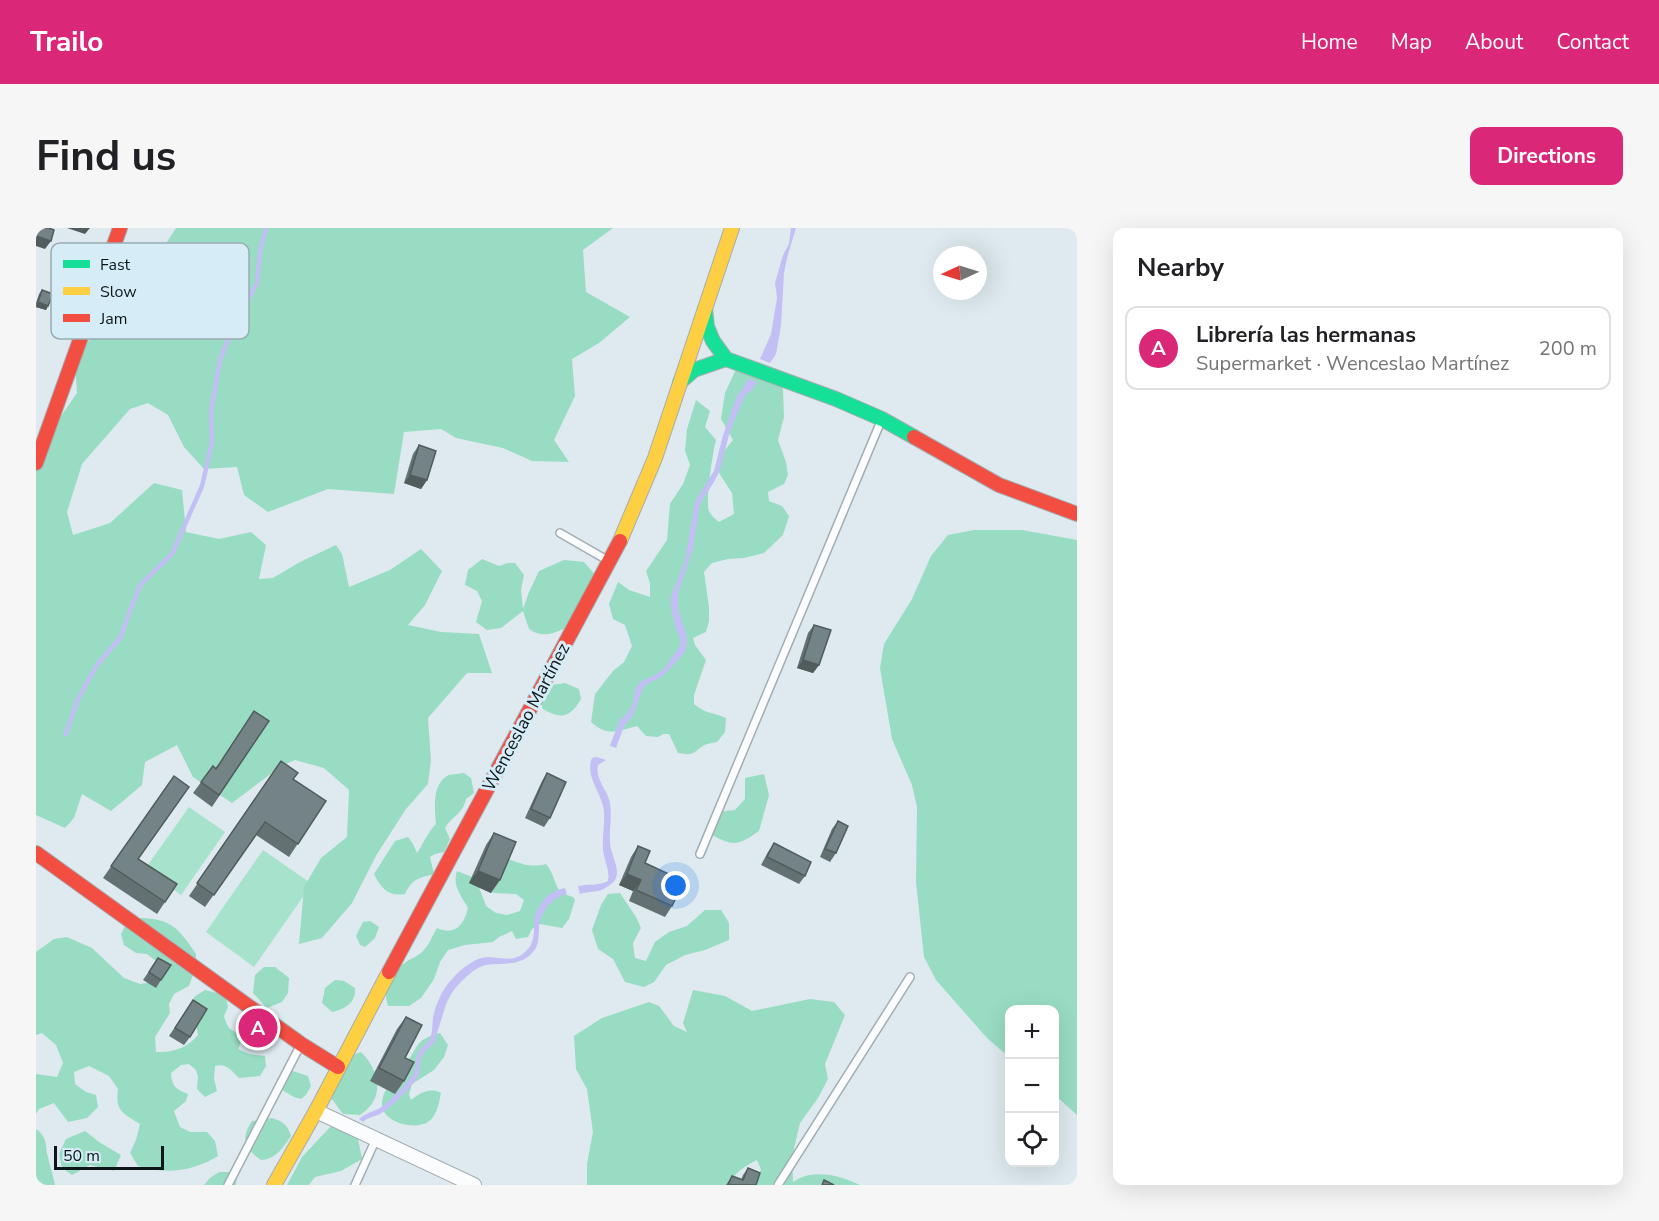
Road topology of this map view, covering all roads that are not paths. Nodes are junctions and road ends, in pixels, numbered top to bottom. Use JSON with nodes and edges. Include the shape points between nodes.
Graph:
{"nodes":[{"id":1,"x":120,"y":228,"type":"edge"},
{"id":2,"x":732,"y":228,"type":"edge"},
{"id":3,"x":115,"y":243,"type":"edge"},
{"id":4,"x":705,"y":309,"type":"junction"},
{"id":5,"x":80,"y":339,"type":"edge"},
{"id":6,"x":726,"y":359,"type":"junction"},
{"id":7,"x":680,"y":382,"type":"junction"},
{"id":8,"x":882,"y":419,"type":"junction"},
{"id":9,"x":36,"y":463,"type":"edge"},
{"id":10,"x":1077,"y":514,"type":"edge"},
{"id":11,"x":560,"y":533,"type":"dead end"},
{"id":12,"x":610,"y":562,"type":"junction"},
{"id":13,"x":36,"y":853,"type":"edge"},
{"id":14,"x":700,"y":854,"type":"dead end"},
{"id":15,"x":910,"y":977,"type":"dead end"},
{"id":16,"x":301,"y":1044,"type":"junction"},
{"id":17,"x":338,"y":1067,"type":"junction"},
{"id":18,"x":316,"y":1111,"type":"junction"},
{"id":19,"x":376,"y":1139,"type":"junction"},
{"id":20,"x":228,"y":1185,"type":"edge"},
{"id":21,"x":274,"y":1185,"type":"edge"},
{"id":22,"x":355,"y":1185,"type":"edge"},
{"id":23,"x":474,"y":1185,"type":"edge"},
{"id":24,"x":778,"y":1185,"type":"edge"}],
"edges":[{"from":1,"to":3,"type":"street"},
{"from":2,"to":4,"type":"street","name":"Wenceslao Martínez"},
{"from":4,"to":6,"type":"street","via":[[707,327]]},
{"from":4,"to":7,"type":"street","name":"Wenceslao Martínez"},
{"from":5,"to":9,"type":"street"},
{"from":6,"to":7,"type":"street","via":[[694,370]]},
{"from":6,"to":8,"type":"street"},
{"from":7,"to":12,"type":"street","name":"Wenceslao Martínez","via":[[655,458]]},
{"from":8,"to":10,"type":"street","via":[[999,485]]},
{"from":8,"to":14,"type":"lane"},
{"from":11,"to":12,"type":"lane"},
{"from":12,"to":17,"type":"street","name":"Wenceslao Martínez"},
{"from":13,"to":16,"type":"street"},
{"from":15,"to":24,"type":"lane"},
{"from":16,"to":17,"type":"street"},
{"from":16,"to":20,"type":"lane"},
{"from":17,"to":18,"type":"street","name":"Wenceslao Martínez"},
{"from":18,"to":19,"type":"street"},
{"from":18,"to":21,"type":"street","name":"Wenceslao Martínez"},
{"from":19,"to":22,"type":"lane"},
{"from":19,"to":23,"type":"street"}]}
